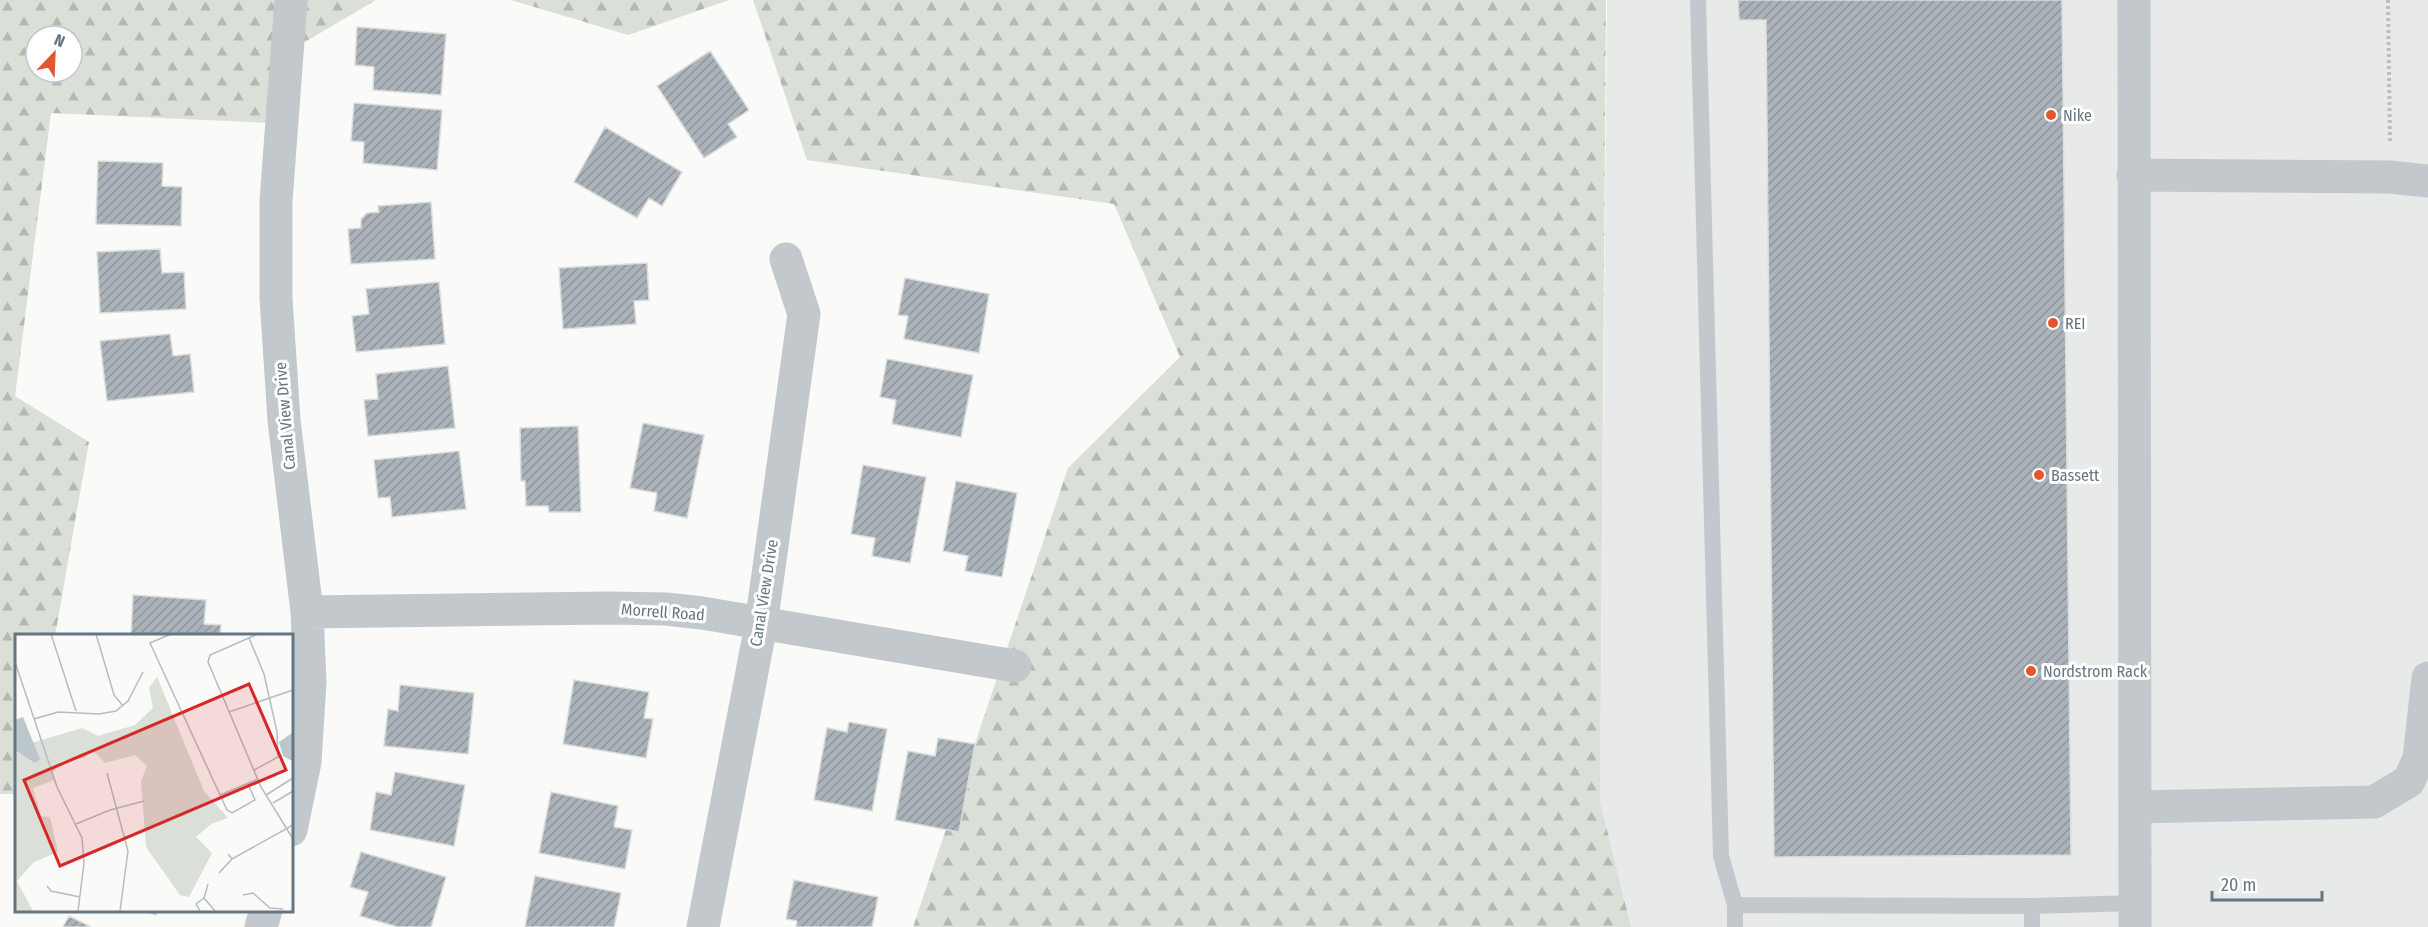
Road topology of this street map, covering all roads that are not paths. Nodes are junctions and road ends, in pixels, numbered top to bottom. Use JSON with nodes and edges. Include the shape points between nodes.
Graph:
{"nodes":[{"id":1,"x":291,"y":0,"type":"edge"},
{"id":2,"x":1698,"y":0,"type":"edge"},
{"id":3,"x":2134,"y":0,"type":"edge"},
{"id":4,"x":2133,"y":175,"type":"junction"},
{"id":5,"x":2428,"y":181,"type":"edge"},
{"id":6,"x":786,"y":259,"type":"dead end"},
{"id":7,"x":307,"y":612,"type":"junction"},
{"id":8,"x":761,"y":625,"type":"junction"},
{"id":9,"x":1015,"y":666,"type":"dead end"},
{"id":10,"x":2428,"y":678,"type":"edge"},
{"id":11,"x":2135,"y":807,"type":"junction"},
{"id":12,"x":292,"y":825,"type":"edge"},
{"id":13,"x":1735,"y":905,"type":"junction"},
{"id":14,"x":2032,"y":906,"type":"junction"},
{"id":15,"x":265,"y":912,"type":"edge"},
{"id":16,"x":2135,"y":915,"type":"edge"},
{"id":17,"x":261,"y":927,"type":"edge"},
{"id":18,"x":703,"y":927,"type":"edge"},
{"id":19,"x":1735,"y":927,"type":"edge"},
{"id":20,"x":2032,"y":927,"type":"edge"}],
"edges":[{"from":1,"to":7,"type":"street","name":"Canal View Drive","via":[[276,201],[276,298],[284,420]]},
{"from":2,"to":13,"type":"lane","via":[[1720,856]]},
{"from":3,"to":4,"type":"street"},
{"from":4,"to":5,"type":"street","via":[[2390,177]]},
{"from":4,"to":11,"type":"street"},
{"from":6,"to":8,"type":"street","name":"Canal View Drive","via":[[804,314]]},
{"from":7,"to":8,"type":"street","name":"Morrell Road","via":[[666,609]]},
{"from":7,"to":12,"type":"street","name":"Canal View Drive","via":[[310,682],[305,762]]},
{"from":8,"to":9,"type":"street","name":"Morrell Road"},
{"from":8,"to":18,"type":"street","name":"Canal View Drive"},
{"from":10,"to":11,"type":"street","via":[[2419,758],[2409,781],[2374,801]]},
{"from":11,"to":16,"type":"street"},
{"from":13,"to":14,"type":"lane"},
{"from":13,"to":19,"type":"lane"},
{"from":14,"to":16,"type":"lane"},
{"from":14,"to":20,"type":"lane"},
{"from":15,"to":17,"type":"street"}]}
